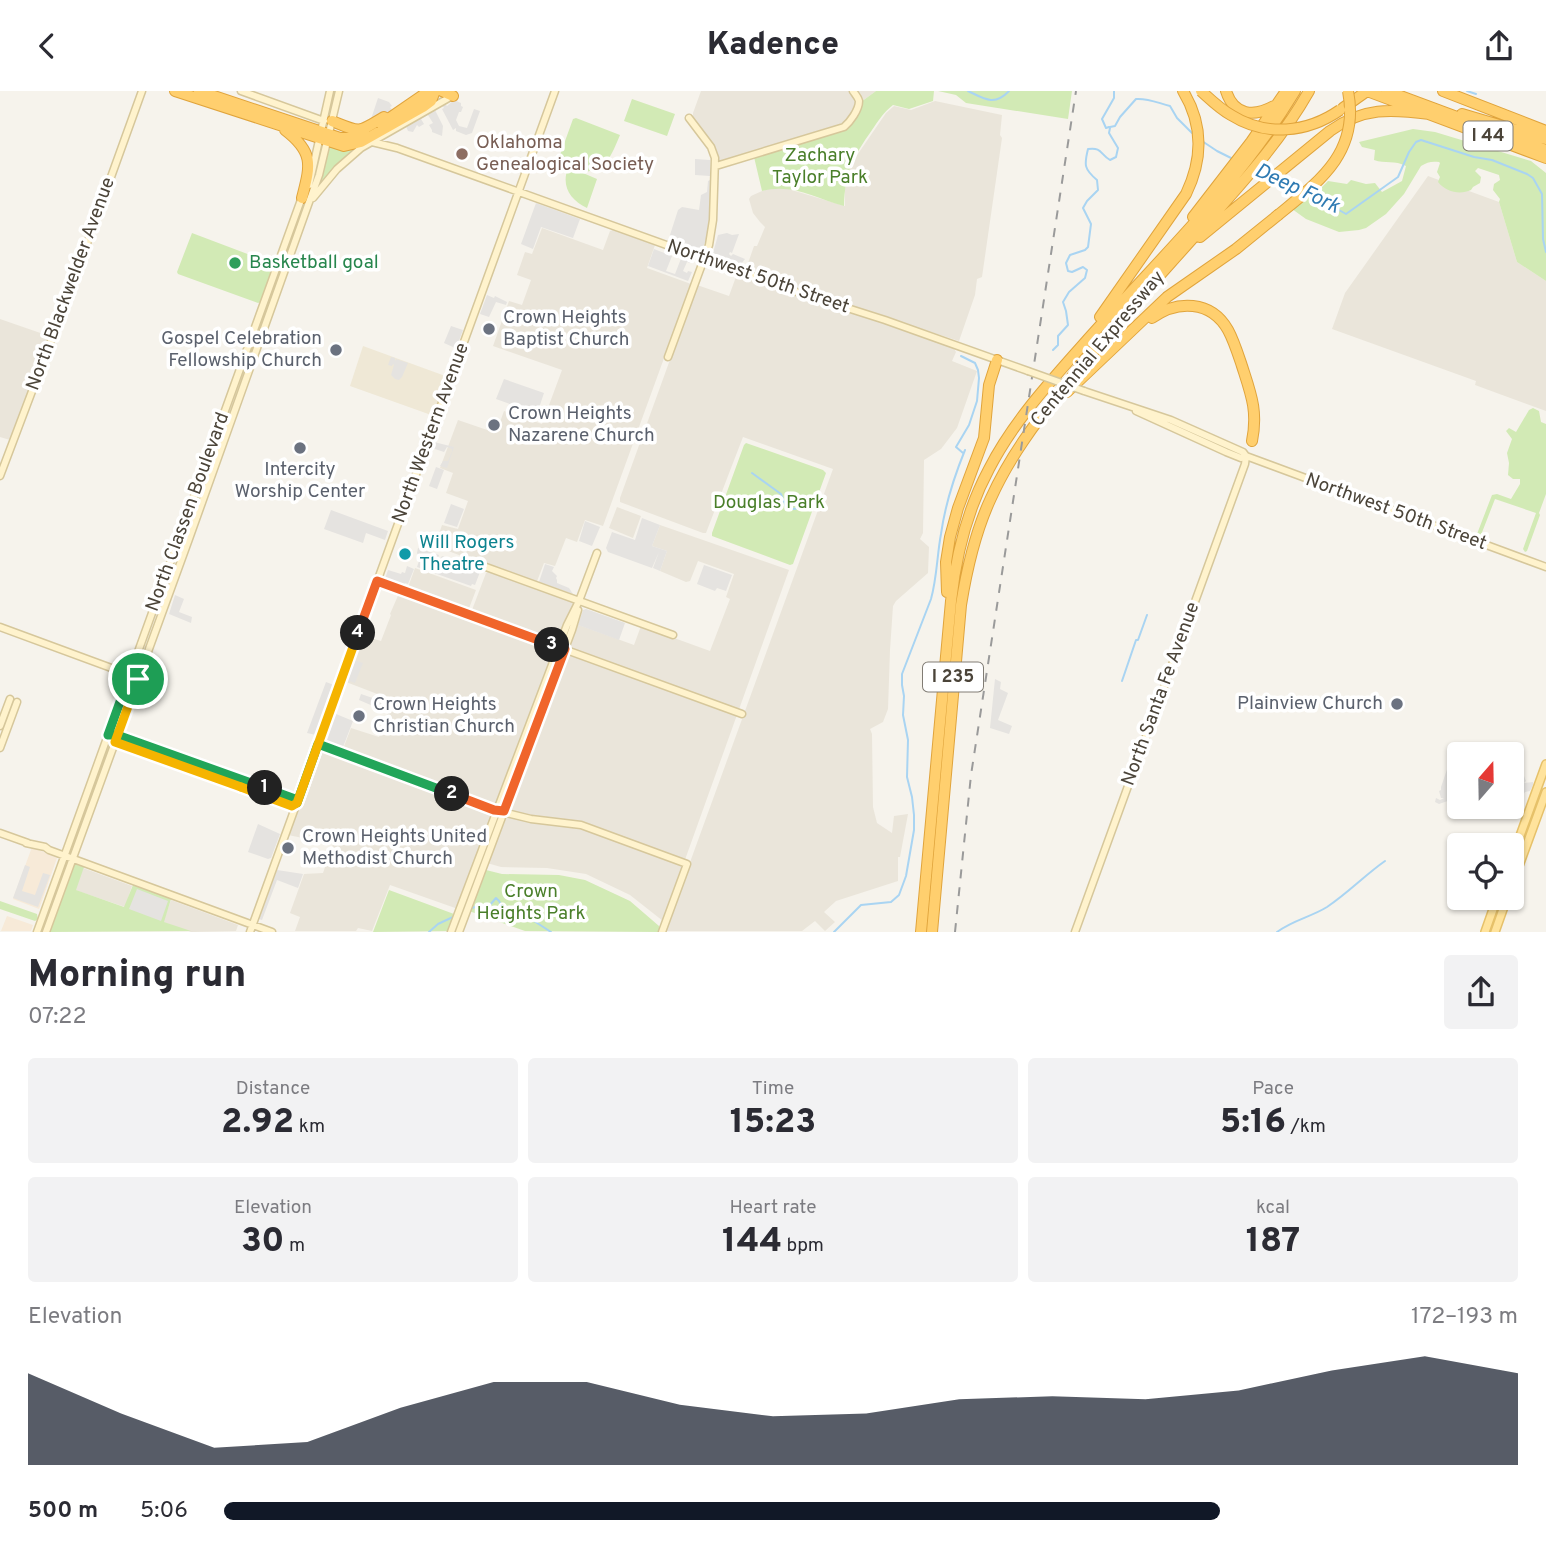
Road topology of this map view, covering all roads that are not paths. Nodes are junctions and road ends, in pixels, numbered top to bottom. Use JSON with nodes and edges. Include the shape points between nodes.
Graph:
{"nodes":[{"id":1,"x":142,"y":91,"type":"edge"},
{"id":2,"x":175,"y":91,"type":"edge"},
{"id":3,"x":199,"y":91,"type":"edge"},
{"id":4,"x":241,"y":91,"type":"edge"},
{"id":5,"x":330,"y":91,"type":"edge"},
{"id":6,"x":339,"y":91,"type":"edge"},
{"id":7,"x":422,"y":91,"type":"edge"},
{"id":8,"x":429,"y":91,"type":"edge"},
{"id":9,"x":435,"y":91,"type":"edge"},
{"id":10,"x":442,"y":91,"type":"edge"},
{"id":11,"x":556,"y":91,"type":"edge"},
{"id":12,"x":1183,"y":91,"type":"edge"},
{"id":13,"x":1201,"y":91,"type":"edge"},
{"id":14,"x":1226,"y":91,"type":"edge"},
{"id":15,"x":1286,"y":91,"type":"edge"},
{"id":16,"x":1295,"y":91,"type":"edge"},
{"id":17,"x":1348,"y":91,"type":"edge"},
{"id":18,"x":1359,"y":91,"type":"edge"},
{"id":19,"x":1367,"y":91,"type":"edge"},
{"id":20,"x":1387,"y":91,"type":"edge"},
{"id":21,"x":1444,"y":91,"type":"edge"},
{"id":22,"x":1309,"y":92,"type":"edge"},
{"id":23,"x":855,"y":94,"type":"edge"},
{"id":24,"x":453,"y":96,"type":"joint"},
{"id":25,"x":1278,"y":104,"type":"junction"},
{"id":26,"x":1340,"y":110,"type":"junction"},
{"id":27,"x":1430,"y":111,"type":"junction"},
{"id":28,"x":1510,"y":115,"type":"junction"},
{"id":29,"x":415,"y":116,"type":"junction"},
{"id":30,"x":391,"y":117,"type":"junction"},
{"id":31,"x":689,"y":118,"type":"dead end"},
{"id":32,"x":328,"y":121,"type":"junction"},
{"id":33,"x":1546,"y":124,"type":"edge"},
{"id":34,"x":279,"y":126,"type":"junction"},
{"id":35,"x":1546,"y":131,"type":"edge"},
{"id":36,"x":386,"y":133,"type":"junction"},
{"id":37,"x":324,"y":136,"type":"junction"},
{"id":38,"x":1546,"y":139,"type":"edge"},
{"id":39,"x":366,"y":142,"type":"junction"},
{"id":40,"x":388,"y":145,"type":"junction"},
{"id":41,"x":1254,"y":145,"type":"junction"},
{"id":42,"x":1546,"y":150,"type":"edge"},
{"id":43,"x":1546,"y":157,"type":"edge"},
{"id":44,"x":716,"y":166,"type":"junction"},
{"id":45,"x":1231,"y":181,"type":"junction"},
{"id":46,"x":519,"y":192,"type":"junction"},
{"id":47,"x":305,"y":202,"type":"junction"},
{"id":48,"x":1176,"y":257,"type":"junction"},
{"id":49,"x":704,"y":259,"type":"junction"},
{"id":50,"x":1076,"y":352,"type":"junction"},
{"id":51,"x":668,"y":357,"type":"dead end"},
{"id":52,"x":1102,"y":358,"type":"junction"},
{"id":53,"x":1000,"y":361,"type":"junction"},
{"id":54,"x":1026,"y":436,"type":"junction"},
{"id":55,"x":1252,"y":441,"type":"dead end"},
{"id":56,"x":1246,"y":456,"type":"junction"},
{"id":57,"x":0,"y":476,"type":"edge"},
{"id":58,"x":597,"y":553,"type":"dead end"},
{"id":59,"x":486,"y":567,"type":"dead end"},
{"id":60,"x":1546,"y":567,"type":"edge"},
{"id":61,"x":377,"y":581,"type":"junction"},
{"id":62,"x":579,"y":601,"type":"junction"},
{"id":63,"x":0,"y":627,"type":"edge"},
{"id":64,"x":673,"y":635,"type":"dead end"},
{"id":65,"x":947,"y":645,"type":"junction"},
{"id":66,"x":562,"y":648,"type":"junction"},
{"id":67,"x":130,"y":674,"type":"junction"},
{"id":68,"x":138,"y":679,"type":"junction"},
{"id":69,"x":742,"y":714,"type":"dead end"},
{"id":70,"x":0,"y":726,"type":"edge"},
{"id":71,"x":108,"y":735,"type":"junction"},
{"id":72,"x":116,"y":738,"type":"junction"},
{"id":73,"x":318,"y":744,"type":"junction"},
{"id":74,"x":0,"y":748,"type":"edge"},
{"id":75,"x":1546,"y":764,"type":"edge"},
{"id":76,"x":1546,"y":792,"type":"edge"},
{"id":77,"x":297,"y":803,"type":"junction"},
{"id":78,"x":501,"y":811,"type":"junction"},
{"id":79,"x":1523,"y":828,"type":"junction"},
{"id":80,"x":1531,"y":831,"type":"junction"},
{"id":81,"x":0,"y":833,"type":"edge"},
{"id":82,"x":1521,"y":833,"type":"edge"},
{"id":83,"x":1524,"y":851,"type":"edge"},
{"id":84,"x":68,"y":857,"type":"junction"},
{"id":85,"x":1493,"y":910,"type":"edge"},
{"id":86,"x":1503,"y":910,"type":"edge"},
{"id":87,"x":463,"y":911,"type":"junction"},
{"id":88,"x":251,"y":928,"type":"edge"},
{"id":89,"x":37,"y":932,"type":"edge"},
{"id":90,"x":46,"y":932,"type":"edge"},
{"id":91,"x":272,"y":932,"type":"edge"},
{"id":92,"x":452,"y":932,"type":"edge"},
{"id":93,"x":459,"y":932,"type":"edge"},
{"id":94,"x":662,"y":932,"type":"edge"},
{"id":95,"x":919,"y":932,"type":"edge"},
{"id":96,"x":932,"y":932,"type":"edge"},
{"id":97,"x":1075,"y":932,"type":"edge"},
{"id":98,"x":1485,"y":932,"type":"edge"},
{"id":99,"x":1495,"y":932,"type":"edge"}],
"edges":[{"from":1,"to":57,"type":"street","name":"North Blackwelder Avenue"},
{"from":2,"to":34,"type":"highway"},
{"from":3,"to":37,"type":"highway"},
{"from":4,"to":32,"type":"street"},
{"from":5,"to":32,"type":"street","name":"North Classen Boulevard"},
{"from":6,"to":32,"type":"street","name":"North Classen Boulevard"},
{"from":7,"to":32,"type":"highway","via":[[360,131]]},
{"from":8,"to":29,"type":"highway","via":[[412,108]]},
{"from":8,"to":30,"type":"highway"},
{"from":9,"to":29,"type":"highway"},
{"from":10,"to":24,"type":"highway"},
{"from":11,"to":46,"type":"street","name":"North Western Avenue"},
{"from":12,"to":50,"type":"highway","via":[[1196,119],[1199,143],[1193,179]]},
{"from":13,"to":26,"type":"highway","bridge":true,"via":[[1231,115],[1269,129],[1307,127]]},
{"from":14,"to":25,"type":"highway","via":[[1231,103],[1244,112],[1259,113]]},
{"from":15,"to":25,"type":"highway"},
{"from":16,"to":41,"type":"highway"},
{"from":17,"to":52,"type":"highway","bridge":true,"via":[[1349,126],[1342,150],[1315,185],[1167,297]]},
{"from":18,"to":26,"type":"highway","bridge":true},
{"from":19,"to":26,"type":"highway","bridge":true},
{"from":19,"to":27,"type":"highway","number":"I 44"},
{"from":20,"to":27,"type":"highway","number":"I 44"},
{"from":21,"to":28,"type":"highway"},
{"from":22,"to":45,"type":"highway","via":[[1267,153]]},
{"from":23,"to":44,"type":"street","via":[[859,104],[844,127]]},
{"from":24,"to":29,"type":"street"},
{"from":25,"to":41,"type":"highway"},
{"from":27,"to":38,"type":"highway","via":[[1490,121]]},
{"from":27,"to":42,"type":"highway","number":"I 44"},
{"from":27,"to":43,"type":"highway","number":"I 44"},
{"from":27,"to":48,"type":"highway","via":[[1390,110],[1360,115],[1336,126]]},
{"from":28,"to":33,"type":"highway"},
{"from":28,"to":35,"type":"highway"},
{"from":29,"to":30,"type":"highway"},
{"from":29,"to":36,"type":"street"},
{"from":29,"to":39,"type":"highway"},
{"from":30,"to":37,"type":"highway","via":[[355,138]]},
{"from":31,"to":44,"type":"street","via":[[711,147]]},
{"from":32,"to":37,"type":"street","name":"North Classen Boulevard"},
{"from":34,"to":37,"type":"highway"},
{"from":34,"to":47,"type":"highway","via":[[299,143],[307,159]]},
{"from":36,"to":39,"type":"street"},
{"from":36,"to":40,"type":"street","via":[[382,141]]},
{"from":37,"to":39,"type":"highway","via":[[344,146]]},
{"from":37,"to":47,"type":"street","name":"North Classen Boulevard"},
{"from":39,"to":40,"type":"street","name":"Northwest 50th Street"},
{"from":39,"to":47,"type":"street"},
{"from":40,"to":46,"type":"street","name":"Northwest 50th Street"},
{"from":41,"to":45,"type":"highway"},
{"from":44,"to":49,"type":"street","via":[[712,230]]},
{"from":45,"to":48,"type":"highway"},
{"from":45,"to":50,"type":"highway","name":"Centennial Expressway","number":"I 235"},
{"from":46,"to":49,"type":"street","name":"Northwest 50th Street"},
{"from":46,"to":61,"type":"street","name":"North Western Avenue"},
{"from":47,"to":67,"type":"street","name":"North Classen Boulevard"},
{"from":47,"to":68,"type":"street","name":"North Classen Boulevard"},
{"from":48,"to":54,"type":"highway","name":"Centennial Expressway","number":"I 235","via":[[1092,350]]},
{"from":49,"to":51,"type":"street"},
{"from":49,"to":53,"type":"street","name":"Northwest 50th Street"},
{"from":50,"to":65,"type":"highway","name":"Centennial Expressway","number":"I 235","via":[[1015,425],[977,494],[957,559]]},
{"from":52,"to":54,"type":"highway"},
{"from":52,"to":55,"type":"highway","via":[[1167,309],[1189,306],[1210,312],[1229,332],[1252,395]]},
{"from":53,"to":56,"type":"street","name":"Northwest 50th Street","bridge":true,"via":[[1171,420]]},
{"from":53,"to":65,"type":"highway","via":[[989,385],[984,438],[948,547]]},
{"from":54,"to":96,"type":"highway","name":"Centennial Expressway","number":"I 235","via":[[990,501],[965,576]]},
{"from":56,"to":60,"type":"street","name":"Northwest 50th Street"},
{"from":56,"to":97,"type":"street","name":"North Santa Fe Avenue"},
{"from":58,"to":62,"type":"street"},
{"from":59,"to":62,"type":"street"},
{"from":61,"to":66,"type":"street"},
{"from":61,"to":73,"type":"street","name":"North Western Avenue"},
{"from":62,"to":64,"type":"street"},
{"from":62,"to":66,"type":"street"},
{"from":63,"to":67,"type":"street"},
{"from":65,"to":95,"type":"highway","name":"Centennial Expressway","number":"I 235"},
{"from":66,"to":69,"type":"street"},
{"from":66,"to":78,"type":"street"},
{"from":67,"to":68,"type":"street"},
{"from":67,"to":71,"type":"street","name":"North Classen Boulevard"},
{"from":68,"to":72,"type":"street","name":"North Classen Boulevard"},
{"from":70,"to":74,"type":"street","via":[[13,700]]},
{"from":71,"to":72,"type":"street"},
{"from":71,"to":84,"type":"street","name":"North Classen Boulevard"},
{"from":72,"to":77,"type":"street"},
{"from":72,"to":84,"type":"street","name":"North Classen Boulevard"},
{"from":73,"to":77,"type":"street","name":"North Western Avenue"},
{"from":73,"to":78,"type":"street"},
{"from":75,"to":79,"type":"main road"},
{"from":76,"to":80,"type":"main road"},
{"from":77,"to":88,"type":"street","name":"North Western Avenue"},
{"from":78,"to":87,"type":"street"},
{"from":78,"to":87,"type":"street"},
{"from":78,"to":94,"type":"street","via":[[581,825],[687,864]]},
{"from":79,"to":80,"type":"main road"},
{"from":79,"to":82,"type":"main road"},
{"from":80,"to":83,"type":"main road"},
{"from":81,"to":84,"type":"street"},
{"from":84,"to":88,"type":"street"},
{"from":84,"to":89,"type":"street","name":"North Classen Boulevard"},
{"from":84,"to":90,"type":"street","name":"North Classen Boulevard"},
{"from":85,"to":98,"type":"main road"},
{"from":86,"to":99,"type":"main road"},
{"from":87,"to":92,"type":"street"},
{"from":87,"to":93,"type":"street"},
{"from":88,"to":91,"type":"street"}]}
